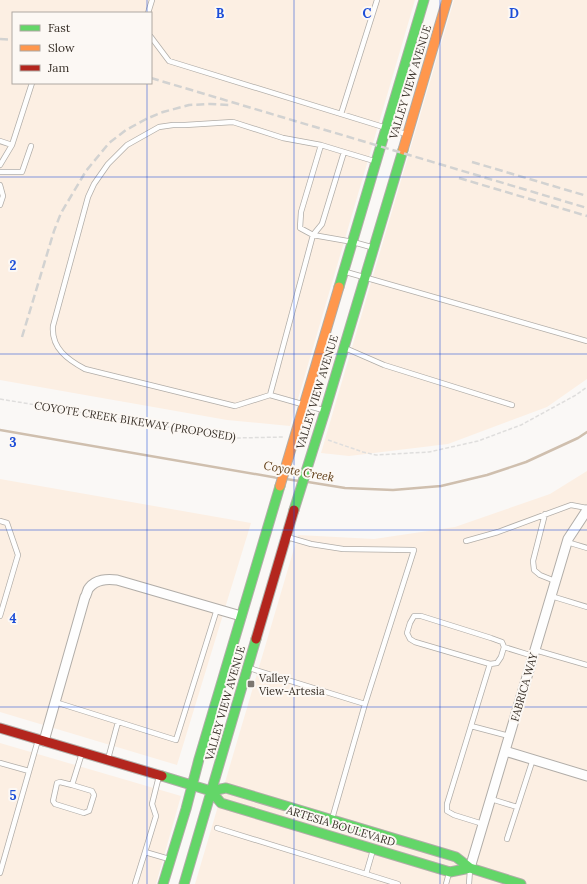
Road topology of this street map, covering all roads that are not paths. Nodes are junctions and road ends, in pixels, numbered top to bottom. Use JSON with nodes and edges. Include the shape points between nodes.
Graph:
{"nodes":[{"id":1,"x":152,"y":0,"type":"edge"},
{"id":2,"x":377,"y":0,"type":"edge"},
{"id":3,"x":432,"y":3,"type":"edge"},
{"id":4,"x":148,"y":12,"type":"edge"},
{"id":5,"x":152,"y":38,"type":"edge"},
{"id":6,"x":32,"y":84,"type":"edge"},
{"id":7,"x":341,"y":114,"type":"junction"},
{"id":8,"x":386,"y":128,"type":"junction"},
{"id":9,"x":407,"y":134,"type":"junction"},
{"id":10,"x":0,"y":142,"type":"edge"},
{"id":11,"x":12,"y":145,"type":"junction"},
{"id":12,"x":321,"y":145,"type":"junction"},
{"id":13,"x":31,"y":146,"type":"dead end"},
{"id":14,"x":344,"y":152,"type":"junction"},
{"id":15,"x":376,"y":162,"type":"junction"},
{"id":16,"x":0,"y":165,"type":"edge"},
{"id":17,"x":0,"y":172,"type":"edge"},
{"id":18,"x":0,"y":185,"type":"edge"},
{"id":19,"x":0,"y":205,"type":"edge"},
{"id":20,"x":313,"y":235,"type":"junction"},
{"id":21,"x":352,"y":242,"type":"junction"},
{"id":22,"x":373,"y":248,"type":"junction"},
{"id":23,"x":344,"y":272,"type":"junction"},
{"id":24,"x":364,"y":277,"type":"junction"},
{"id":25,"x":587,"y":341,"type":"edge"},
{"id":26,"x":344,"y":347,"type":"junction"},
{"id":27,"x":270,"y":395,"type":"junction"},
{"id":28,"x":304,"y":405,"type":"junction"},
{"id":29,"x":512,"y":405,"type":"dead end"},
{"id":30,"x":325,"y":411,"type":"junction"},
{"id":31,"x":586,"y":513,"type":"edge"},
{"id":32,"x":545,"y":514,"type":"junction"},
{"id":33,"x":0,"y":521,"type":"edge"},
{"id":34,"x":286,"y":537,"type":"junction"},
{"id":35,"x":466,"y":541,"type":"dead end"},
{"id":36,"x":567,"y":542,"type":"junction"},
{"id":37,"x":587,"y":548,"type":"edge"},
{"id":38,"x":555,"y":581,"type":"junction"},
{"id":39,"x":551,"y":596,"type":"junction"},
{"id":40,"x":587,"y":607,"type":"edge"},
{"id":41,"x":217,"y":609,"type":"junction"},
{"id":42,"x":0,"y":616,"type":"edge"},
{"id":43,"x":241,"y":616,"type":"junction"},
{"id":44,"x":504,"y":647,"type":"junction"},
{"id":45,"x":534,"y":653,"type":"junction"},
{"id":46,"x":490,"y":664,"type":"junction"},
{"id":47,"x":587,"y":665,"type":"edge"},
{"id":48,"x":248,"y":668,"type":"junction"},
{"id":49,"x":55,"y":702,"type":"junction"},
{"id":50,"x":365,"y":704,"type":"junction"},
{"id":51,"x":118,"y":722,"type":"junction"},
{"id":52,"x":471,"y":726,"type":"junction"},
{"id":53,"x":0,"y":728,"type":"edge"},
{"id":54,"x":509,"y":736,"type":"junction"},
{"id":55,"x":41,"y":740,"type":"junction"},
{"id":56,"x":505,"y":751,"type":"junction"},
{"id":57,"x":82,"y":753,"type":"junction"},
{"id":58,"x":533,"y":759,"type":"junction"},
{"id":59,"x":107,"y":760,"type":"junction"},
{"id":60,"x":0,"y":762,"type":"edge"},
{"id":61,"x":29,"y":771,"type":"junction"},
{"id":62,"x":159,"y":776,"type":"junction"},
{"id":63,"x":587,"y":776,"type":"edge"},
{"id":64,"x":72,"y":785,"type":"junction"},
{"id":65,"x":192,"y":785,"type":"junction"},
{"id":66,"x":211,"y":792,"type":"junction"},
{"id":67,"x":490,"y":799,"type":"junction"},
{"id":68,"x":517,"y":807,"type":"junction"},
{"id":69,"x":332,"y":819,"type":"junction"},
{"id":70,"x":483,"y":824,"type":"junction"},
{"id":71,"x":217,"y":828,"type":"dead end"},
{"id":72,"x":507,"y":839,"type":"dead end"},
{"id":73,"x":374,"y":849,"type":"junction"},
{"id":74,"x":145,"y":852,"type":"junction"},
{"id":75,"x":170,"y":860,"type":"junction"},
{"id":76,"x":470,"y":868,"type":"junction"},
{"id":77,"x":450,"y":872,"type":"junction"},
{"id":78,"x":0,"y":873,"type":"edge"},
{"id":79,"x":366,"y":874,"type":"junction"},
{"id":80,"x":135,"y":884,"type":"edge"},
{"id":81,"x":163,"y":884,"type":"edge"},
{"id":82,"x":184,"y":884,"type":"edge"},
{"id":83,"x":398,"y":884,"type":"edge"},
{"id":84,"x":446,"y":884,"type":"edge"},
{"id":85,"x":469,"y":884,"type":"edge"},
{"id":86,"x":521,"y":884,"type":"edge"}],
"edges":[{"from":1,"to":4,"type":"lane"},
{"from":2,"to":7,"type":"lane"},
{"from":3,"to":8,"type":"main road","name":"VALLEY VIEW AVENUE"},
{"from":3,"to":9,"type":"main road","name":"VALLEY VIEW AVENUE"},
{"from":5,"to":7,"type":"lane","via":[[169,61]]},
{"from":6,"to":11,"type":"lane"},
{"from":7,"to":8,"type":"lane"},
{"from":8,"to":9,"type":"lane"},
{"from":8,"to":15,"type":"main road","name":"VALLEY VIEW AVENUE"},
{"from":9,"to":22,"type":"main road","name":"VALLEY VIEW AVENUE"},
{"from":10,"to":11,"type":"lane"},
{"from":11,"to":16,"type":"lane"},
{"from":12,"to":14,"type":"lane"},
{"from":12,"to":20,"type":"lane","via":[[301,212],[300,228]]},
{"from":12,"to":27,"type":"lane","via":[[283,138],[233,122],[159,127],[127,145],[108,164],[88,197],[53,326],[54,338],[63,354],[85,369],[235,406]]},
{"from":13,"to":17,"type":"lane","via":[[22,172]]},
{"from":14,"to":15,"type":"lane"},
{"from":14,"to":20,"type":"lane","via":[[322,224]]},
{"from":15,"to":21,"type":"main road","name":"VALLEY VIEW AVENUE"},
{"from":18,"to":19,"type":"lane","via":[[3,196]]},
{"from":20,"to":21,"type":"lane"},
{"from":20,"to":27,"type":"lane"},
{"from":21,"to":22,"type":"lane"},
{"from":21,"to":23,"type":"main road","name":"VALLEY VIEW AVENUE"},
{"from":22,"to":24,"type":"main road","name":"VALLEY VIEW AVENUE"},
{"from":23,"to":24,"type":"lane"},
{"from":23,"to":28,"type":"main road","name":"VALLEY VIEW AVENUE"},
{"from":24,"to":25,"type":"lane"},
{"from":24,"to":26,"type":"main road","name":"VALLEY VIEW AVENUE"},
{"from":26,"to":29,"type":"lane","via":[[384,365]]},
{"from":26,"to":30,"type":"main road","name":"VALLEY VIEW AVENUE"},
{"from":27,"to":28,"type":"lane"},
{"from":28,"to":30,"type":"lane"},
{"from":28,"to":43,"type":"main road","name":"VALLEY VIEW AVENUE"},
{"from":30,"to":34,"type":"main road","name":"VALLEY VIEW AVENUE"},
{"from":31,"to":32,"type":"lane","via":[[571,505]]},
{"from":31,"to":36,"type":"street","name":"FABRICA WAY"},
{"from":32,"to":35,"type":"lane"},
{"from":32,"to":38,"type":"lane","via":[[533,561],[534,570]]},
{"from":33,"to":42,"type":"lane","via":[[7,524],[18,555]]},
{"from":34,"to":48,"type":"main road","name":"VALLEY VIEW AVENUE"},
{"from":34,"to":50,"type":"lane","via":[[343,549],[414,550]]},
{"from":36,"to":37,"type":"lane"},
{"from":36,"to":38,"type":"street","name":"FABRICA WAY"},
{"from":38,"to":39,"type":"street","name":"FABRICA WAY"},
{"from":39,"to":40,"type":"lane"},
{"from":39,"to":45,"type":"street","name":"FABRICA WAY"},
{"from":41,"to":43,"type":"street"},
{"from":41,"to":49,"type":"street","via":[[117,580],[100,580],[89,588]]},
{"from":41,"to":51,"type":"lane","via":[[176,740]]},
{"from":43,"to":65,"type":"main road","name":"VALLEY VIEW AVENUE"},
{"from":44,"to":45,"type":"lane"},
{"from":44,"to":46,"type":"lane","via":[[501,657],[496,663]]},
{"from":44,"to":46,"type":"lane","via":[[502,642],[421,616],[414,616],[410,623],[407,633],[415,642]]},
{"from":45,"to":47,"type":"lane"},
{"from":45,"to":54,"type":"street","name":"FABRICA WAY"},
{"from":46,"to":52,"type":"lane"},
{"from":48,"to":50,"type":"lane"},
{"from":48,"to":66,"type":"main road","name":"VALLEY VIEW AVENUE"},
{"from":49,"to":51,"type":"lane"},
{"from":49,"to":55,"type":"street"},
{"from":50,"to":69,"type":"lane"},
{"from":51,"to":59,"type":"lane"},
{"from":52,"to":54,"type":"lane"},
{"from":52,"to":70,"type":"lane","via":[[447,811]]},
{"from":53,"to":55,"type":"main road","name":"ARTESIA BOULEVARD"},
{"from":54,"to":56,"type":"street","name":"FABRICA WAY"},
{"from":55,"to":57,"type":"main road","name":"ARTESIA BOULEVARD"},
{"from":55,"to":61,"type":"lane"},
{"from":56,"to":58,"type":"street"},
{"from":56,"to":67,"type":"street","name":"FABRICA WAY"},
{"from":57,"to":59,"type":"main road","name":"ARTESIA BOULEVARD"},
{"from":57,"to":64,"type":"lane"},
{"from":58,"to":63,"type":"street"},
{"from":58,"to":68,"type":"lane"},
{"from":59,"to":62,"type":"main road","name":"ARTESIA BOULEVARD"},
{"from":60,"to":61,"type":"lane"},
{"from":61,"to":78,"type":"lane"},
{"from":62,"to":65,"type":"main road","name":"ARTESIA BOULEVARD"},
{"from":62,"to":74,"type":"lane","via":[[152,804],[156,816]]},
{"from":64,"to":64,"type":"lane","via":[[92,791],[94,795],[89,811],[84,813],[55,804],[53,801],[57,783]]},
{"from":65,"to":66,"type":"main road","name":"ARTESIA BOULEVARD"},
{"from":65,"to":75,"type":"main road","name":"VALLEY VIEW AVENUE"},
{"from":66,"to":69,"type":"main road","name":"ARTESIA BOULEVARD","via":[[226,788]]},
{"from":66,"to":73,"type":"main road","name":"ARTESIA BOULEVARD","via":[[221,803]]},
{"from":66,"to":82,"type":"main road","name":"VALLEY VIEW AVENUE"},
{"from":67,"to":68,"type":"lane"},
{"from":67,"to":70,"type":"street","name":"FABRICA WAY"},
{"from":68,"to":72,"type":"lane"},
{"from":69,"to":76,"type":"main road","name":"ARTESIA BOULEVARD","via":[[456,857]]},
{"from":70,"to":76,"type":"street","name":"FABRICA WAY"},
{"from":71,"to":79,"type":"lane"},
{"from":73,"to":77,"type":"main road","name":"ARTESIA BOULEVARD"},
{"from":73,"to":79,"type":"lane"},
{"from":74,"to":75,"type":"lane"},
{"from":74,"to":80,"type":"lane"},
{"from":75,"to":81,"type":"main road","name":"VALLEY VIEW AVENUE"},
{"from":76,"to":77,"type":"main road","name":"ARTESIA BOULEVARD"},
{"from":76,"to":85,"type":"lane"},
{"from":76,"to":86,"type":"main road","name":"ARTESIA BOULEVARD"},
{"from":77,"to":84,"type":"lane"},
{"from":79,"to":83,"type":"lane"}]}
